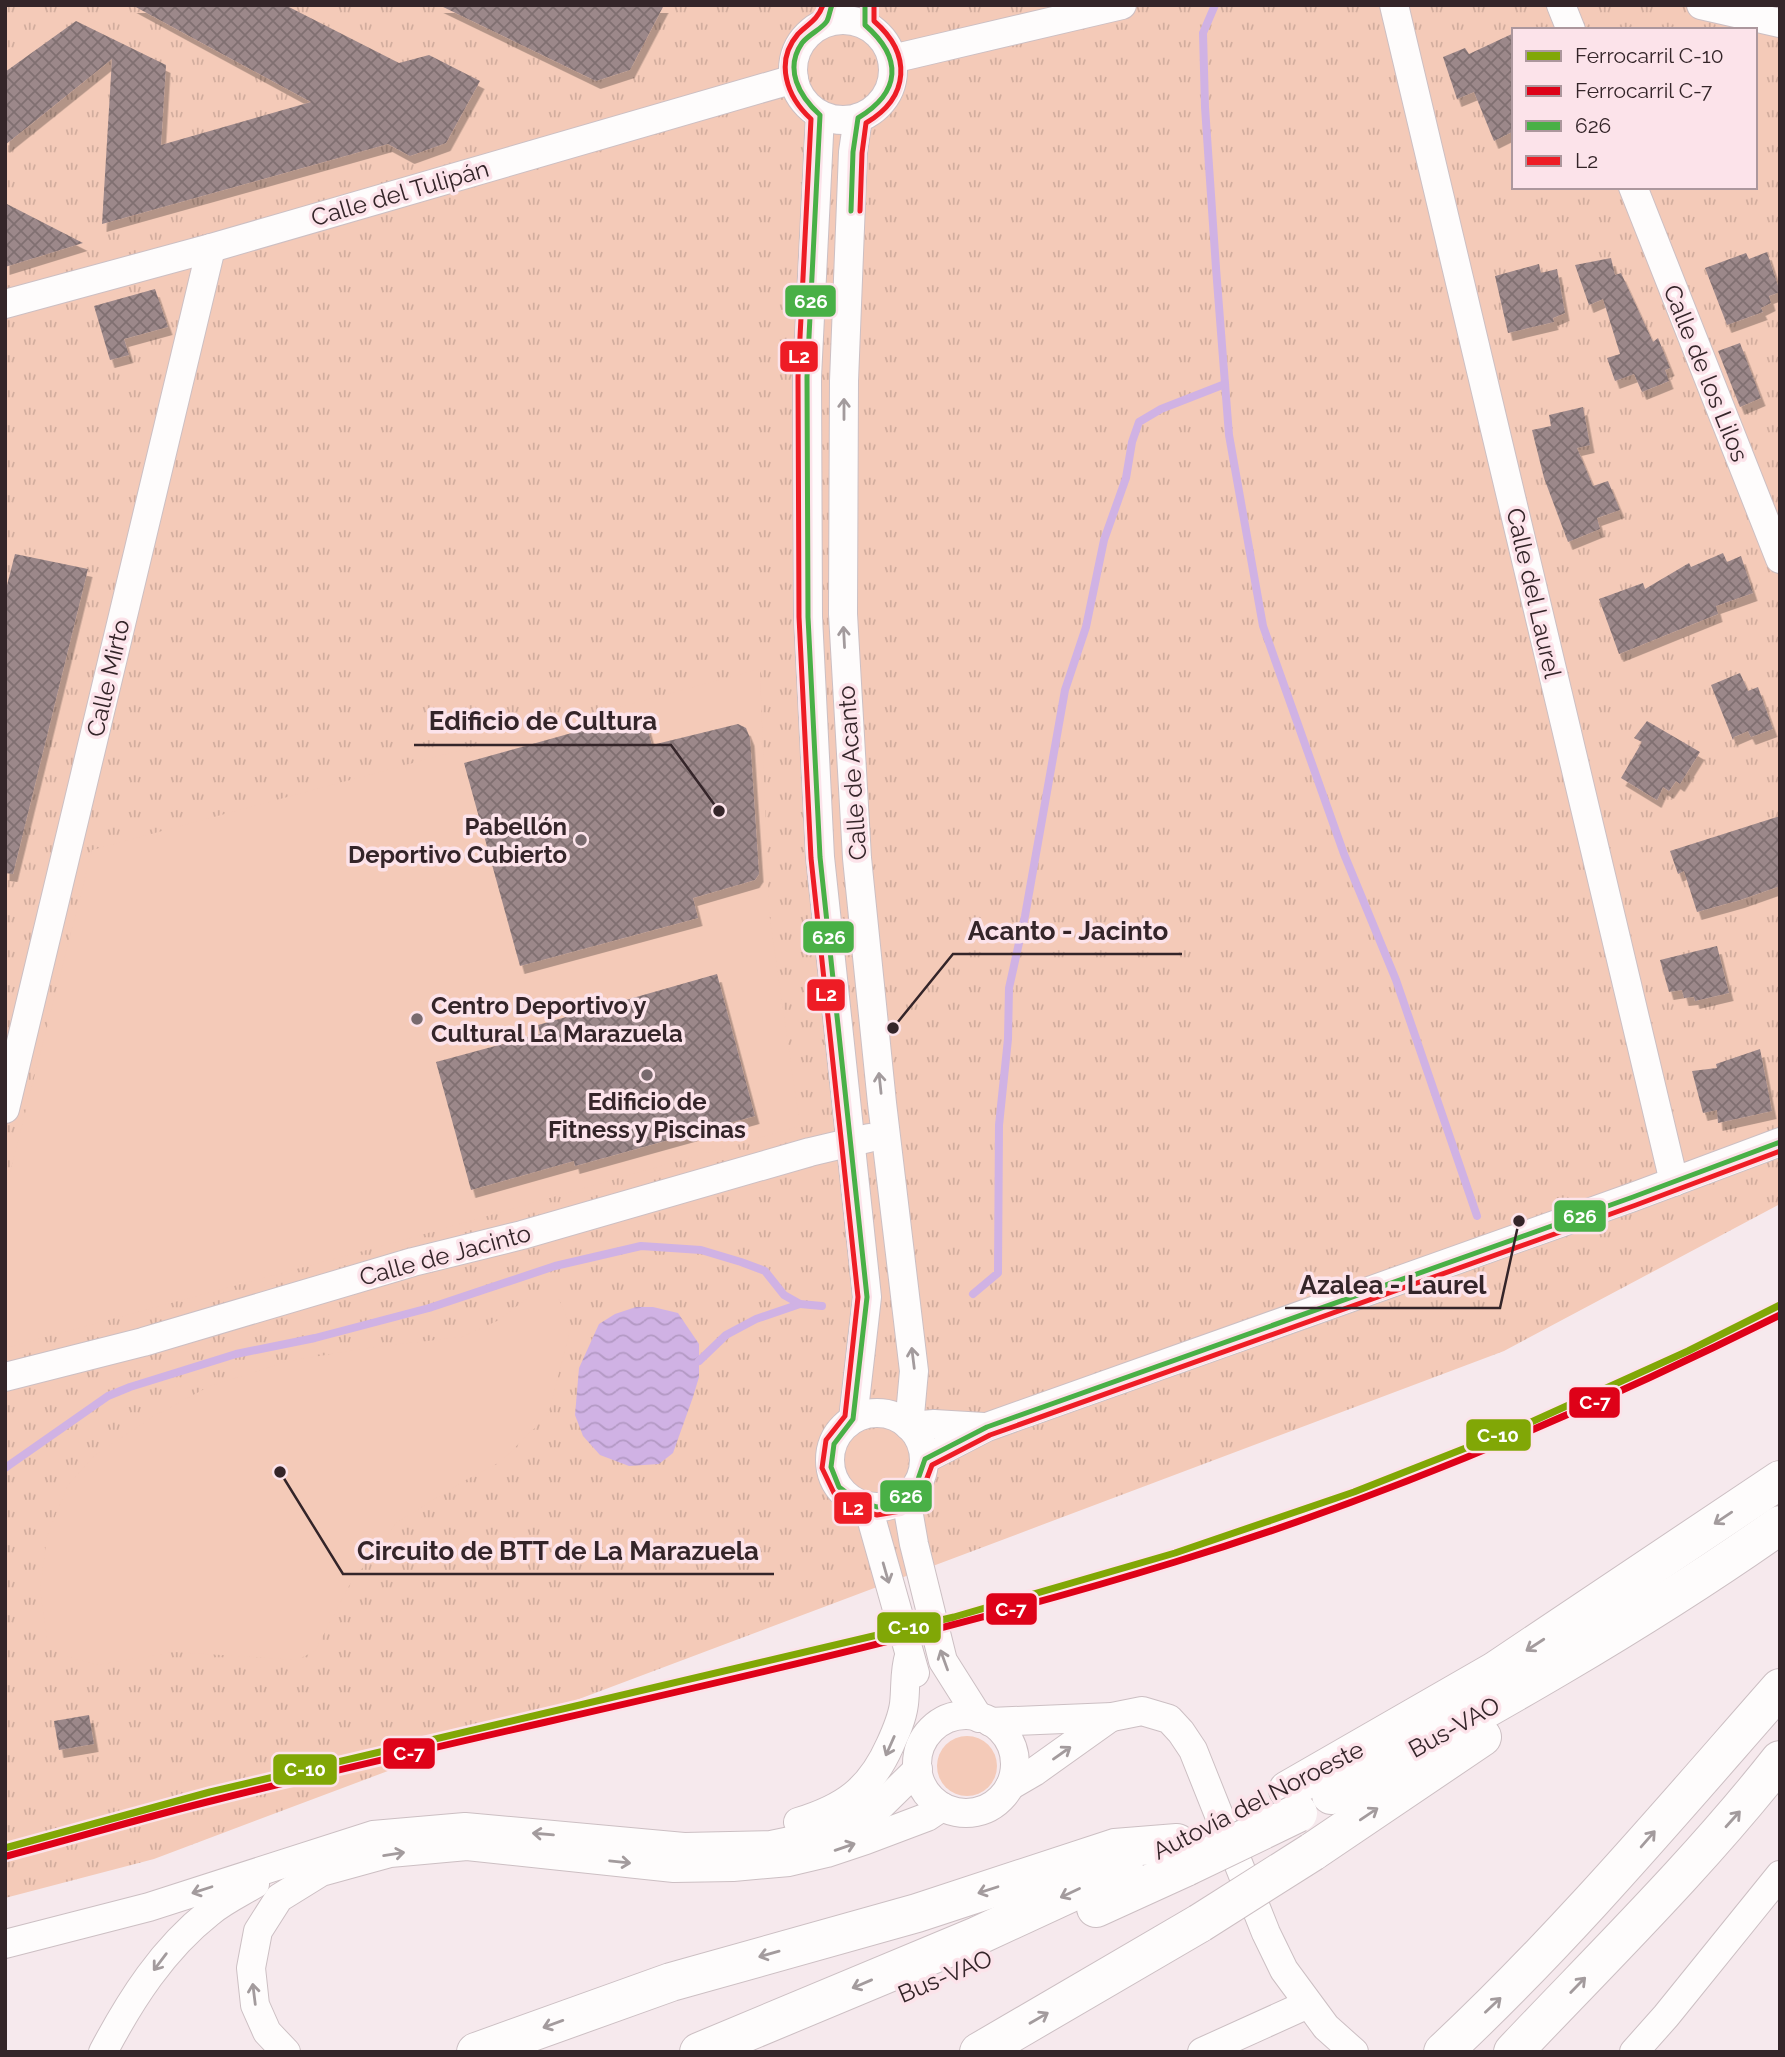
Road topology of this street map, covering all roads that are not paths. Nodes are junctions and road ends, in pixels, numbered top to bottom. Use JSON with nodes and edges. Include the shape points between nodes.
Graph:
{"nodes":[{"id":1,"x":1122,"y":5,"type":"edge"},
{"id":2,"x":1394,"y":5,"type":"edge"},
{"id":3,"x":1561,"y":5,"type":"edge"},
{"id":4,"x":1700,"y":5,"type":"edge"},
{"id":5,"x":829,"y":14,"type":"edge"},
{"id":6,"x":865,"y":15,"type":"edge"},
{"id":7,"x":1780,"y":23,"type":"edge"},
{"id":8,"x":1570,"y":28,"type":"edge"},
{"id":9,"x":892,"y":59,"type":"junction"},
{"id":10,"x":794,"y":79,"type":"junction"},
{"id":11,"x":820,"y":115,"type":"junction"},
{"id":12,"x":859,"y":118,"type":"junction"},
{"id":13,"x":1634,"y":189,"type":"edge"},
{"id":14,"x":211,"y":248,"type":"junction"},
{"id":15,"x":5,"y":304,"type":"edge"},
{"id":16,"x":1780,"y":559,"type":"edge"},
{"id":17,"x":5,"y":1109,"type":"edge"},
{"id":18,"x":886,"y":1134,"type":"junction"},
{"id":19,"x":851,"y":1142,"type":"junction"},
{"id":20,"x":1780,"y":1142,"type":"edge"},
{"id":21,"x":1674,"y":1182,"type":"junction"},
{"id":22,"x":5,"y":1377,"type":"edge"},
{"id":23,"x":853,"y":1419,"type":"junction"},
{"id":24,"x":909,"y":1426,"type":"junction"},
{"id":25,"x":987,"y":1427,"type":"junction"},
{"id":26,"x":925,"y":1459,"type":"junction"},
{"id":27,"x":1780,"y":1479,"type":"edge"},
{"id":28,"x":906,"y":1498,"type":"junction"},
{"id":29,"x":868,"y":1507,"type":"junction"},
{"id":30,"x":1780,"y":1525,"type":"edge"},
{"id":31,"x":1740,"y":1553,"type":"junction"},
{"id":32,"x":909,"y":1656,"type":"junction"},
{"id":33,"x":1780,"y":1688,"type":"edge"},
{"id":34,"x":1112,"y":1717,"type":"junction"},
{"id":35,"x":985,"y":1720,"type":"junction"},
{"id":36,"x":925,"y":1738,"type":"junction"},
{"id":37,"x":1780,"y":1760,"type":"edge"},
{"id":38,"x":918,"y":1769,"type":"junction"},
{"id":39,"x":1010,"y":1786,"type":"junction"},
{"id":40,"x":1293,"y":1801,"type":"junction"},
{"id":41,"x":942,"y":1807,"type":"junction"},
{"id":42,"x":684,"y":1847,"type":"junction"},
{"id":43,"x":1181,"y":1855,"type":"junction"},
{"id":44,"x":291,"y":1862,"type":"junction"},
{"id":45,"x":1780,"y":1875,"type":"edge"},
{"id":46,"x":5,"y":1944,"type":"edge"},
{"id":47,"x":1308,"y":2004,"type":"junction"},
{"id":48,"x":103,"y":2052,"type":"edge"},
{"id":49,"x":286,"y":2052,"type":"edge"},
{"id":50,"x":476,"y":2052,"type":"edge"},
{"id":51,"x":699,"y":2052,"type":"edge"},
{"id":52,"x":766,"y":2052,"type":"edge"},
{"id":53,"x":979,"y":2052,"type":"edge"},
{"id":54,"x":1202,"y":2052,"type":"edge"},
{"id":55,"x":1354,"y":2052,"type":"edge"},
{"id":56,"x":1443,"y":2052,"type":"edge"},
{"id":57,"x":1513,"y":2052,"type":"edge"},
{"id":58,"x":1634,"y":2052,"type":"edge"}],
"edges":[{"from":1,"to":9,"type":"street"},
{"from":2,"to":21,"type":"street","name":"Calle del Laurel"},
{"from":3,"to":8,"type":"street"},
{"from":4,"to":7,"type":"street"},
{"from":5,"to":6,"type":"street","via":[[839,20]]},
{"from":5,"to":10,"type":"street","via":[[804,39],[797,52]]},
{"from":6,"to":9,"type":"street"},
{"from":9,"to":12,"type":"street","via":[[890,88],[877,106]]},
{"from":10,"to":11,"type":"street","via":[[799,94]]},
{"from":10,"to":14,"type":"street","name":"Calle del Tulipán"},
{"from":11,"to":12,"type":"street"},
{"from":11,"to":19,"type":"street","name":"Calle de Acanto","via":[[807,377],[808,617],[820,857]]},
{"from":18,"to":12,"type":"street","name":"Calle de Acanto","one_way":true,"via":[[857,858],[843,614],[844,381],[853,152]]},
{"from":13,"to":16,"type":"street","name":"Calle de los Lilos"},
{"from":14,"to":15,"type":"street","name":"Calle del Tulipán"},
{"from":14,"to":17,"type":"street","name":"Calle Mirto"},
{"from":18,"to":19,"type":"street","name":"Calle de Jacinto"},
{"from":24,"to":18,"type":"street","name":"Calle de Acanto","one_way":true,"via":[[914,1371]]},
{"from":19,"to":22,"type":"street","name":"Calle de Jacinto"},
{"from":19,"to":23,"type":"street","name":"Calle de Acanto","via":[[867,1297]]},
{"from":20,"to":21,"type":"street"},
{"from":21,"to":25,"type":"street"},
{"from":23,"to":24,"type":"street","via":[[888,1414]]},
{"from":23,"to":29,"type":"street","via":[[833,1444],[830,1460],[841,1490]]},
{"from":24,"to":25,"type":"street"},
{"from":24,"to":26,"type":"street","via":[[918,1435]]},
{"from":25,"to":26,"type":"street"},
{"from":26,"to":28,"type":"street","via":[[917,1487]]},
{"from":27,"to":40,"type":"highway","name":"Autovía del Noroeste","one_way":true},
{"from":28,"to":29,"type":"street"},
{"from":35,"to":28,"type":"street","one_way":true,"via":[[943,1661]]},
{"from":29,"to":32,"type":"street","one_way":true},
{"from":30,"to":31,"type":"highway","name":"Bus-VAO"},
{"from":31,"to":40,"type":"highway","name":"Bus-VAO","via":[[1488,1708]]},
{"from":53,"to":31,"type":"highway","one_way":true,"bridge":true,"via":[[1312,1852],[1559,1684]]},
{"from":32,"to":36,"type":"street","via":[[919,1684]]},
{"from":32,"to":42,"type":"street","one_way":true,"via":[[900,1723],[877,1771],[857,1795],[816,1817],[787,1826],[726,1834]]},
{"from":56,"to":33,"type":"highway","one_way":true,"via":[[1614,1877]]},
{"from":34,"to":35,"type":"street"},
{"from":39,"to":34,"type":"street","one_way":true},
{"from":34,"to":47,"type":"street","via":[[1142,1711],[1169,1719],[1181,1731],[1266,1933]]},
{"from":35,"to":36,"type":"street","via":[[962,1716],[947,1720]]},
{"from":35,"to":39,"type":"street","via":[[1008,1739],[1013,1750]]},
{"from":36,"to":38,"type":"street"},
{"from":57,"to":37,"type":"highway","one_way":true,"via":[[1676,1881]]},
{"from":38,"to":41,"type":"street","via":[[930,1797]]},
{"from":38,"to":42,"type":"street","via":[[869,1817],[819,1835],[771,1845]]},
{"from":39,"to":41,"type":"street","via":[[994,1804],[972,1813]]},
{"from":40,"to":43,"type":"highway","name":"Bus-VAO","bridge":true},
{"from":49,"to":41,"type":"street","one_way":true,"via":[[267,2032],[255,2005],[251,1968],[258,1931],[279,1898],[321,1872],[390,1853],[467,1846],[674,1868],[789,1862],[866,1840]]},
{"from":42,"to":44,"type":"street","one_way":true,"via":[[465,1827],[373,1835]]},
{"from":43,"to":50,"type":"highway","one_way":true,"via":[[1115,1848],[917,1913],[671,1982]]},
{"from":43,"to":51,"type":"highway","name":"Autovía del Noroeste","one_way":true},
{"from":43,"to":52,"type":"highway","name":"Bus-VAO","via":[[999,1952]]},
{"from":44,"to":46,"type":"street","one_way":true,"via":[[149,1907]]},
{"from":44,"to":48,"type":"street","one_way":true,"via":[[210,1911],[166,1954],[129,2003]]},
{"from":45,"to":58,"type":"street"},
{"from":47,"to":54,"type":"street"},
{"from":47,"to":55,"type":"street"}]}
